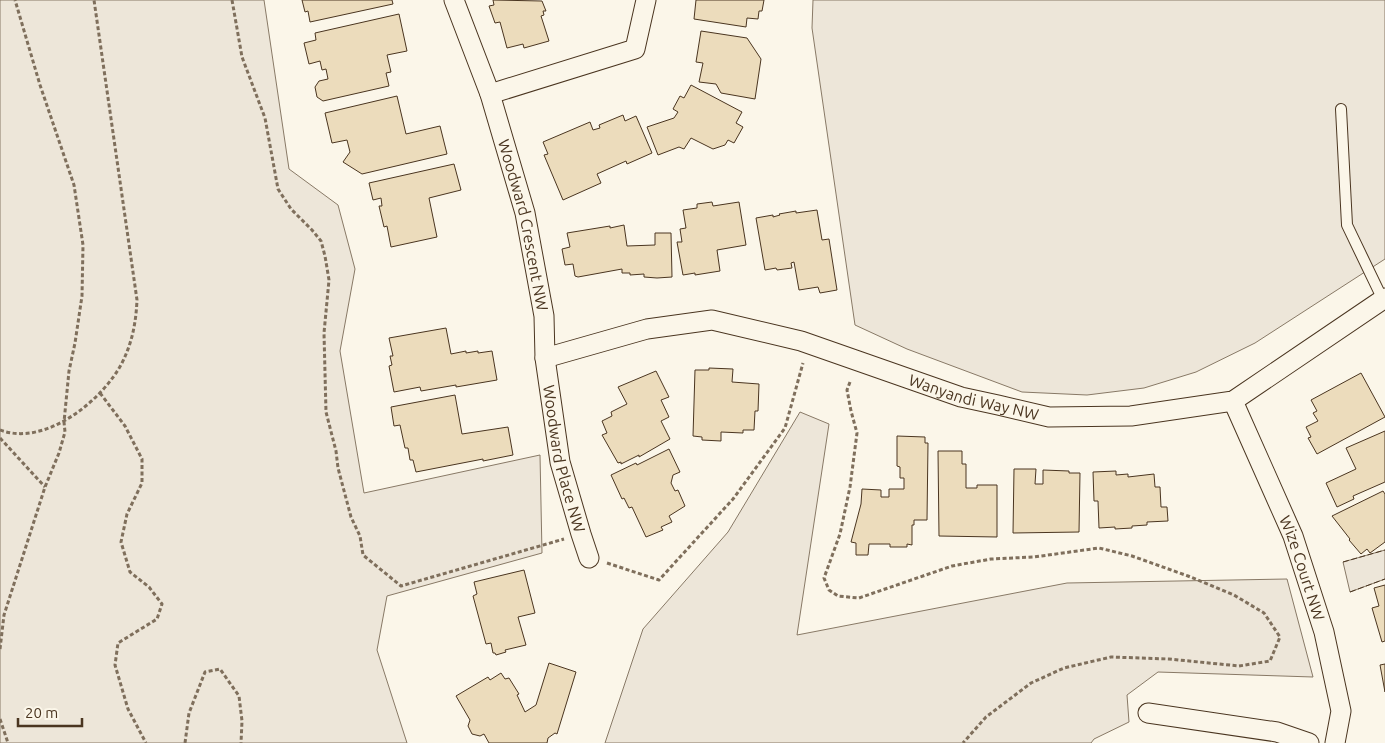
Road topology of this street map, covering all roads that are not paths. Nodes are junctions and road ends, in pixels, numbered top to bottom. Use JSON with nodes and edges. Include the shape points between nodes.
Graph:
{"nodes":[{"id":1,"x":454,"y":0,"type":"edge"},
{"id":2,"x":646,"y":0,"type":"edge"},
{"id":3,"x":490,"y":94,"type":"junction"},
{"id":4,"x":1341,"y":109,"type":"dead end"},
{"id":5,"x":1384,"y":299,"type":"edge"},
{"id":6,"x":544,"y":358,"type":"junction"},
{"id":7,"x":1233,"y":401,"type":"junction"},
{"id":8,"x":589,"y":558,"type":"road end"},
{"id":9,"x":1148,"y":713,"type":"dead end"},
{"id":10,"x":1309,"y":743,"type":"edge"},
{"id":11,"x":1335,"y":743,"type":"edge"}],
"edges":[{"from":1,"to":3,"type":"street","name":"Woodward Crescent NW"},
{"from":2,"to":3,"type":"street","via":[[635,49]]},
{"from":3,"to":6,"type":"street","name":"Woodward Crescent NW","via":[[525,213],[544,316]]},
{"from":4,"to":5,"type":"lane","via":[[1346,225]]},
{"from":5,"to":7,"type":"street","name":"Wanyandi Way NW"},
{"from":6,"to":7,"type":"street","name":"Wanyandi Way NW","via":[[647,329],[712,320],[801,341],[961,397],[1049,417],[1131,416]]},
{"from":6,"to":8,"type":"street","name":"Woodward Place NW","via":[[560,462]]},
{"from":7,"to":11,"type":"street","name":"Wize Court NW","via":[[1293,536],[1324,632],[1341,711]]},
{"from":9,"to":10,"type":"street","via":[[1277,732]]}]}
